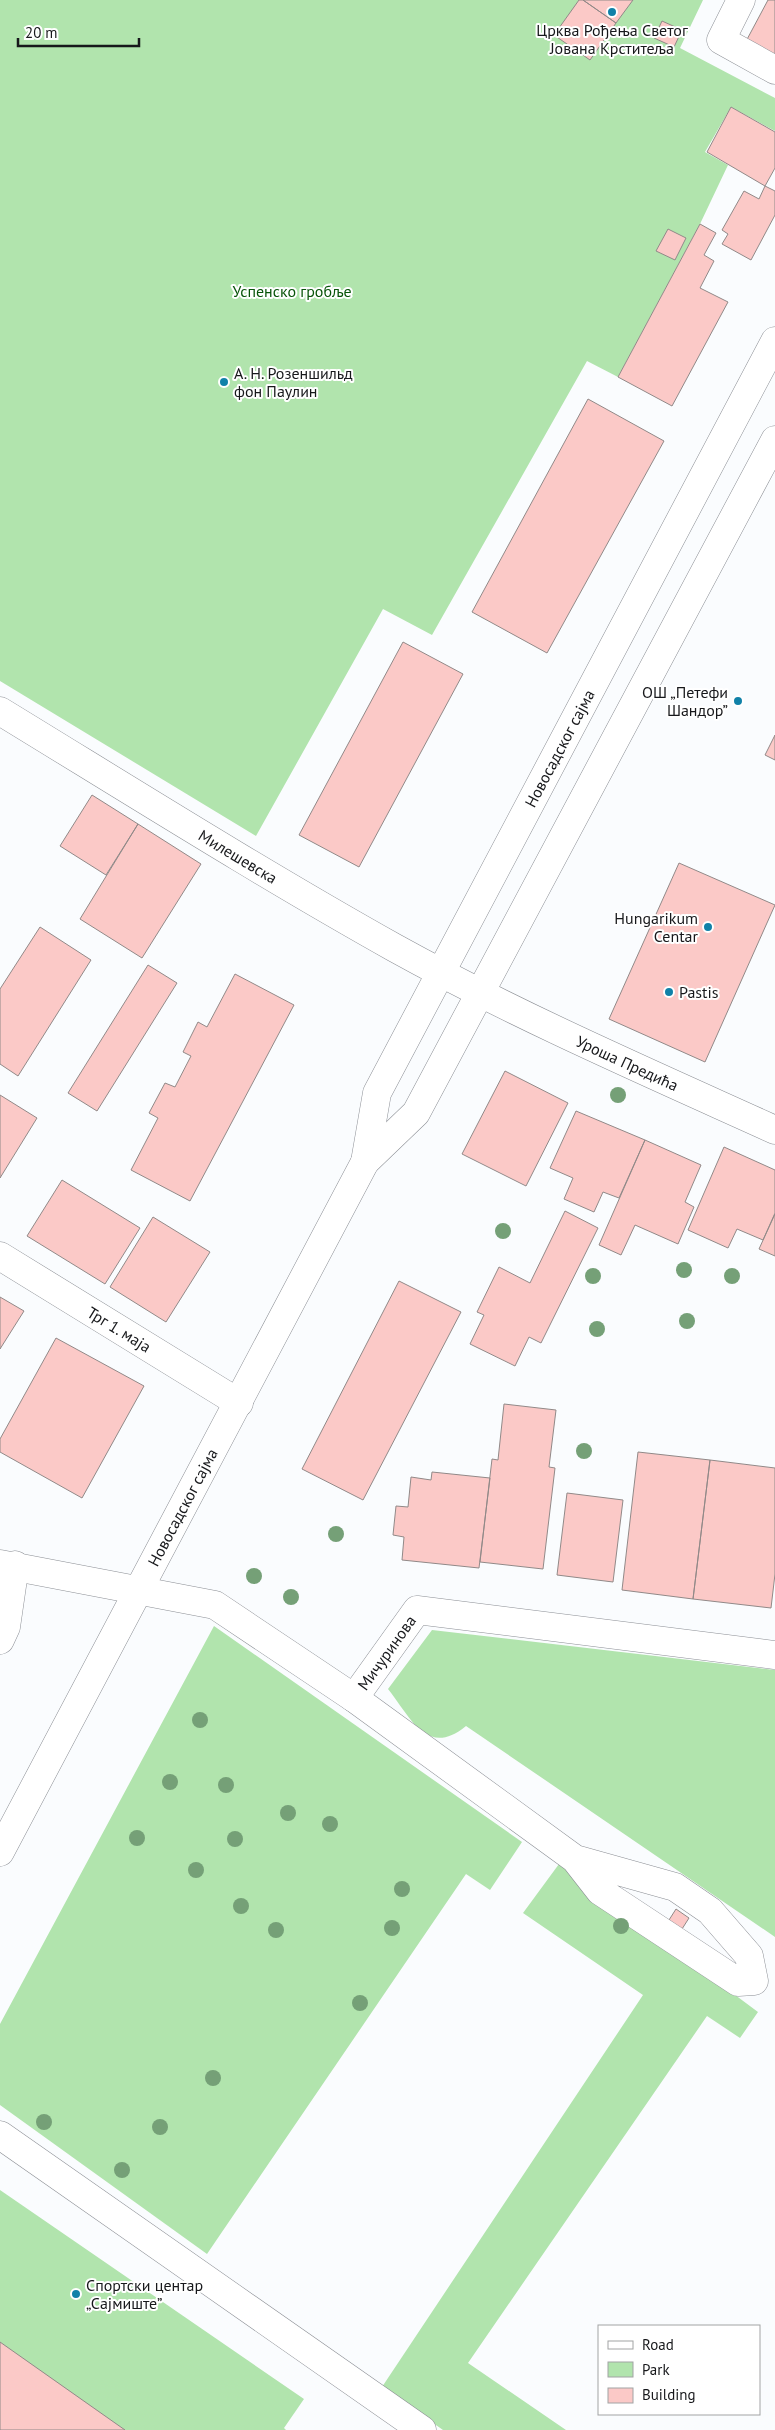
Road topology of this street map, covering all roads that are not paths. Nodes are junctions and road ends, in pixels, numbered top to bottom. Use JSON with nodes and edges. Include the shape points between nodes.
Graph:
{"nodes":[{"id":1,"x":741,"y":0,"type":"edge"},
{"id":2,"x":775,"y":70,"type":"edge"},
{"id":3,"x":775,"y":341,"type":"edge"},
{"id":4,"x":775,"y":440,"type":"edge"},
{"id":5,"x":0,"y":711,"type":"edge"},
{"id":6,"x":441,"y":972,"type":"junction"},
{"id":7,"x":480,"y":993,"type":"junction"},
{"id":8,"x":775,"y":1130,"type":"edge"},
{"id":9,"x":365,"y":1162,"type":"junction"},
{"id":10,"x":0,"y":1256,"type":"edge"},
{"id":11,"x":238,"y":1403,"type":"junction"},
{"id":12,"x":8,"y":1565,"type":"edge"},
{"id":13,"x":140,"y":1590,"type":"junction"},
{"id":14,"x":0,"y":1640,"type":"edge"},
{"id":15,"x":775,"y":1655,"type":"edge"},
{"id":16,"x":354,"y":1698,"type":"junction"},
{"id":17,"x":0,"y":1852,"type":"edge"},
{"id":18,"x":575,"y":1859,"type":"junction"},
{"id":19,"x":0,"y":2134,"type":"edge"},
{"id":20,"x":422,"y":2430,"type":"edge"}],
"edges":[{"from":1,"to":2,"type":"street","via":[[721,40]]},
{"from":3,"to":6,"type":"street","name":"Новосадског сајма"},
{"from":4,"to":7,"type":"street","name":"Новосадског сајма"},
{"from":5,"to":6,"type":"street","name":"Милешевска","via":[[248,862]]},
{"from":6,"to":7,"type":"street","name":"Милешевска"},
{"from":6,"to":9,"type":"street","name":"Новосадског сајма","via":[[376,1092]]},
{"from":7,"to":8,"type":"street","name":"Уроша Предића"},
{"from":7,"to":9,"type":"street","name":"Новосадског сајма","via":[[416,1113]]},
{"from":9,"to":11,"type":"street","name":"Новосадског сајма"},
{"from":10,"to":11,"type":"street","name":"Трг 1. маја"},
{"from":11,"to":13,"type":"street","name":"Новосадског сајма"},
{"from":12,"to":13,"type":"street","name":"Мичуринова"},
{"from":12,"to":14,"type":"street","via":[[6,1627]]},
{"from":13,"to":16,"type":"street","name":"Мичуринова","via":[[215,1605]]},
{"from":13,"to":17,"type":"street","name":"Новосадског сајма"},
{"from":15,"to":16,"type":"street","name":"Мичуринова","via":[[417,1610]]},
{"from":16,"to":18,"type":"street"},
{"from":18,"to":18,"type":"street","via":[[600,1891],[738,1982],[754,1981],[749,1956],[703,1906],[675,1887]]},
{"from":19,"to":20,"type":"street"}]}
